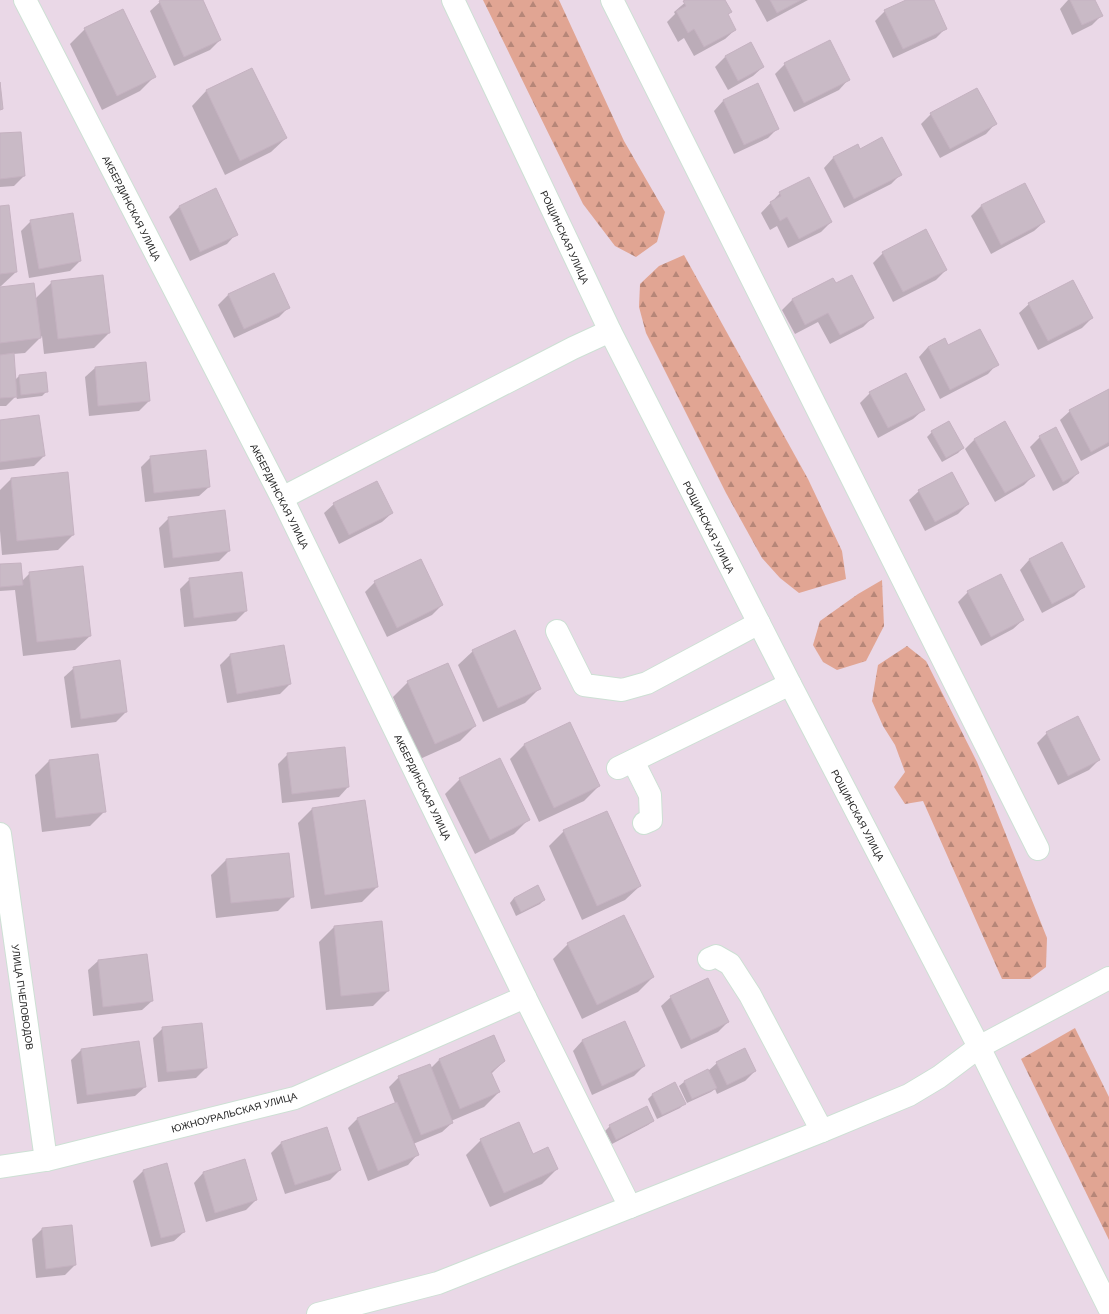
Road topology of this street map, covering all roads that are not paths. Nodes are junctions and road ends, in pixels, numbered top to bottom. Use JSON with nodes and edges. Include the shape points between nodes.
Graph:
{"nodes":[{"id":1,"x":25,"y":0,"type":"edge"},
{"id":2,"x":453,"y":0,"type":"edge"},
{"id":3,"x":612,"y":0,"type":"edge"},
{"id":4,"x":610,"y":331,"type":"junction"},
{"id":5,"x":282,"y":498,"type":"junction"},
{"id":6,"x":759,"y":623,"type":"junction"},
{"id":7,"x":557,"y":631,"type":"dead end"},
{"id":8,"x":790,"y":684,"type":"junction"},
{"id":9,"x":644,"y":823,"type":"dead end"},
{"id":10,"x":0,"y":834,"type":"edge"},
{"id":11,"x":1038,"y":849,"type":"dead end"},
{"id":12,"x":709,"y":958,"type":"dead end"},
{"id":13,"x":1109,"y":978,"type":"edge"},
{"id":14,"x":525,"y":997,"type":"junction"},
{"id":15,"x":979,"y":1047,"type":"junction"},
{"id":16,"x":822,"y":1131,"type":"junction"},
{"id":17,"x":46,"y":1160,"type":"junction"},
{"id":18,"x":0,"y":1167,"type":"edge"},
{"id":19,"x":630,"y":1207,"type":"junction"},
{"id":20,"x":1109,"y":1308,"type":"edge"},
{"id":21,"x":318,"y":1314,"type":"edge"}],
"edges":[{"from":1,"to":5,"type":"street","name":"АКБЕРДИНСКАЯ УЛИЦА"},
{"from":2,"to":4,"type":"street","name":"РОЩИНСКАЯ УЛИЦА"},
{"from":3,"to":11,"type":"street"},
{"from":4,"to":5,"type":"street"},
{"from":4,"to":6,"type":"street","name":"РОЩИНСКАЯ УЛИЦА"},
{"from":5,"to":14,"type":"street","name":"АКБЕРДИНСКАЯ УЛИЦА"},
{"from":6,"to":7,"type":"street","via":[[647,683],[622,690],[584,685]]},
{"from":6,"to":8,"type":"street","name":"РОЩИНСКАЯ УЛИЦА"},
{"from":8,"to":9,"type":"street","via":[[625,764],[650,795],[651,820]]},
{"from":8,"to":15,"type":"street","name":"РОЩИНСКАЯ УЛИЦА"},
{"from":10,"to":17,"type":"street","name":"УЛИЦА ПЧЕЛОВОДОВ"},
{"from":12,"to":16,"type":"street","via":[[716,956],[730,964],[772,1035]]},
{"from":13,"to":15,"type":"street"},
{"from":14,"to":17,"type":"street","name":"ЮЖНОУРАЛЬСКАЯ УЛИЦА","via":[[295,1098]]},
{"from":14,"to":19,"type":"street","name":"АКБЕРДИНСКАЯ УЛИЦА"},
{"from":15,"to":16,"type":"street","via":[[939,1077],[908,1094]]},
{"from":15,"to":20,"type":"street","name":"РОЩИНСКАЯ УЛИЦА"},
{"from":16,"to":19,"type":"street"},
{"from":17,"to":18,"type":"street","name":"ЮЖНОУРАЛЬСКАЯ УЛИЦА"},
{"from":19,"to":21,"type":"street","via":[[438,1284]]}]}
